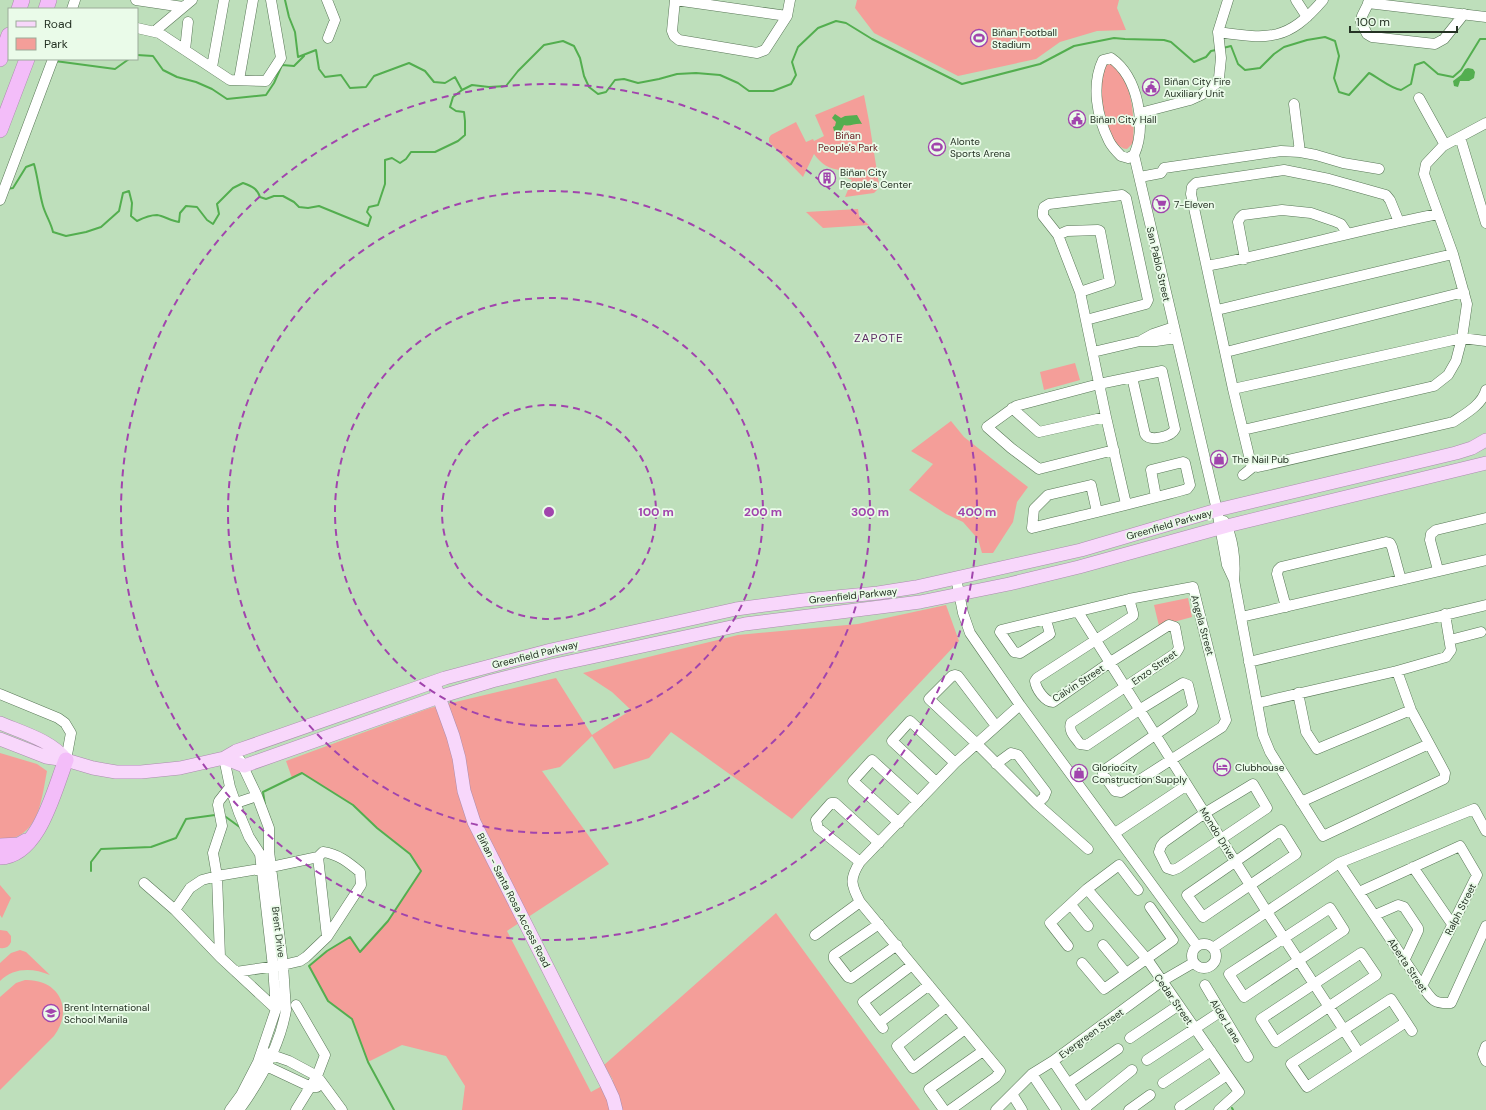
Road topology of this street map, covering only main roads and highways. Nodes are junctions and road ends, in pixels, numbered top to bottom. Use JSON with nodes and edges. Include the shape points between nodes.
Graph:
{"nodes":[{"id":1,"x":8,"y":38,"type":"edge"},
{"id":2,"x":0,"y":59,"type":"edge"},
{"id":3,"x":27,"y":60,"type":"edge"},
{"id":4,"x":0,"y":130,"type":"edge"},
{"id":5,"x":1486,"y":440,"type":"edge"},
{"id":6,"x":1486,"y":463,"type":"edge"},
{"id":7,"x":845,"y":596,"type":"junction"},
{"id":8,"x":847,"y":612,"type":"junction"},
{"id":9,"x":429,"y":683,"type":"junction"},
{"id":10,"x":435,"y":698,"type":"junction"},
{"id":11,"x":0,"y":723,"type":"edge"},
{"id":12,"x":289,"y":731,"type":"junction"},
{"id":13,"x":0,"y":738,"type":"edge"},
{"id":14,"x":308,"y":744,"type":"junction"},
{"id":15,"x":224,"y":758,"type":"junction"},
{"id":16,"x":66,"y":760,"type":"junction"},
{"id":17,"x":34,"y":836,"type":"junction"},
{"id":18,"x":0,"y":846,"type":"edge"},
{"id":19,"x":0,"y":858,"type":"edge"},
{"id":20,"x":611,"y":1105,"type":"edge"}],
"edges":[{"from":1,"to":2,"type":"highway"},
{"from":3,"to":4,"type":"highway"},
{"from":5,"to":7,"type":"main road","name":"Greenfield Parkway","via":[[1456,453],[1217,510],[1081,550],[916,587]]},
{"from":6,"to":8,"type":"main road","name":"Greenfield Parkway","via":[[1224,527],[1079,567],[920,602]]},
{"from":7,"to":8,"type":"main road"},
{"from":7,"to":9,"type":"main road","name":"Greenfield Parkway","via":[[736,609],[551,650]]},
{"from":8,"to":10,"type":"main road","name":"Greenfield Parkway","via":[[745,624],[492,680]]},
{"from":9,"to":10,"type":"main road","name":"Biñan - Santa Rosa Access Road"},
{"from":9,"to":12,"type":"main road","name":"Greenfield Parkway"},
{"from":10,"to":14,"type":"main road","name":"Greenfield Parkway"},
{"from":10,"to":20,"type":"main road","name":"Biñan - Santa Rosa Access Road","via":[[459,758],[464,791],[474,822]]},
{"from":11,"to":16,"type":"main road","name":"Greenfield Parkway","via":[[50,745],[61,752]]},
{"from":12,"to":14,"type":"main road"},
{"from":12,"to":15,"type":"main road","name":"Greenfield Parkway"},
{"from":13,"to":16,"type":"main road","name":"Greenfield Parkway","via":[[46,758]]},
{"from":14,"to":15,"type":"main road","name":"Greenfield Parkway","via":[[244,766]]},
{"from":15,"to":16,"type":"main road","name":"Greenfield Parkway","via":[[180,768],[128,773],[105,771]]},
{"from":16,"to":17,"type":"highway","via":[[43,820]]},
{"from":17,"to":18,"type":"highway","via":[[19,845]]},
{"from":17,"to":19,"type":"highway","via":[[21,850]]}]}
